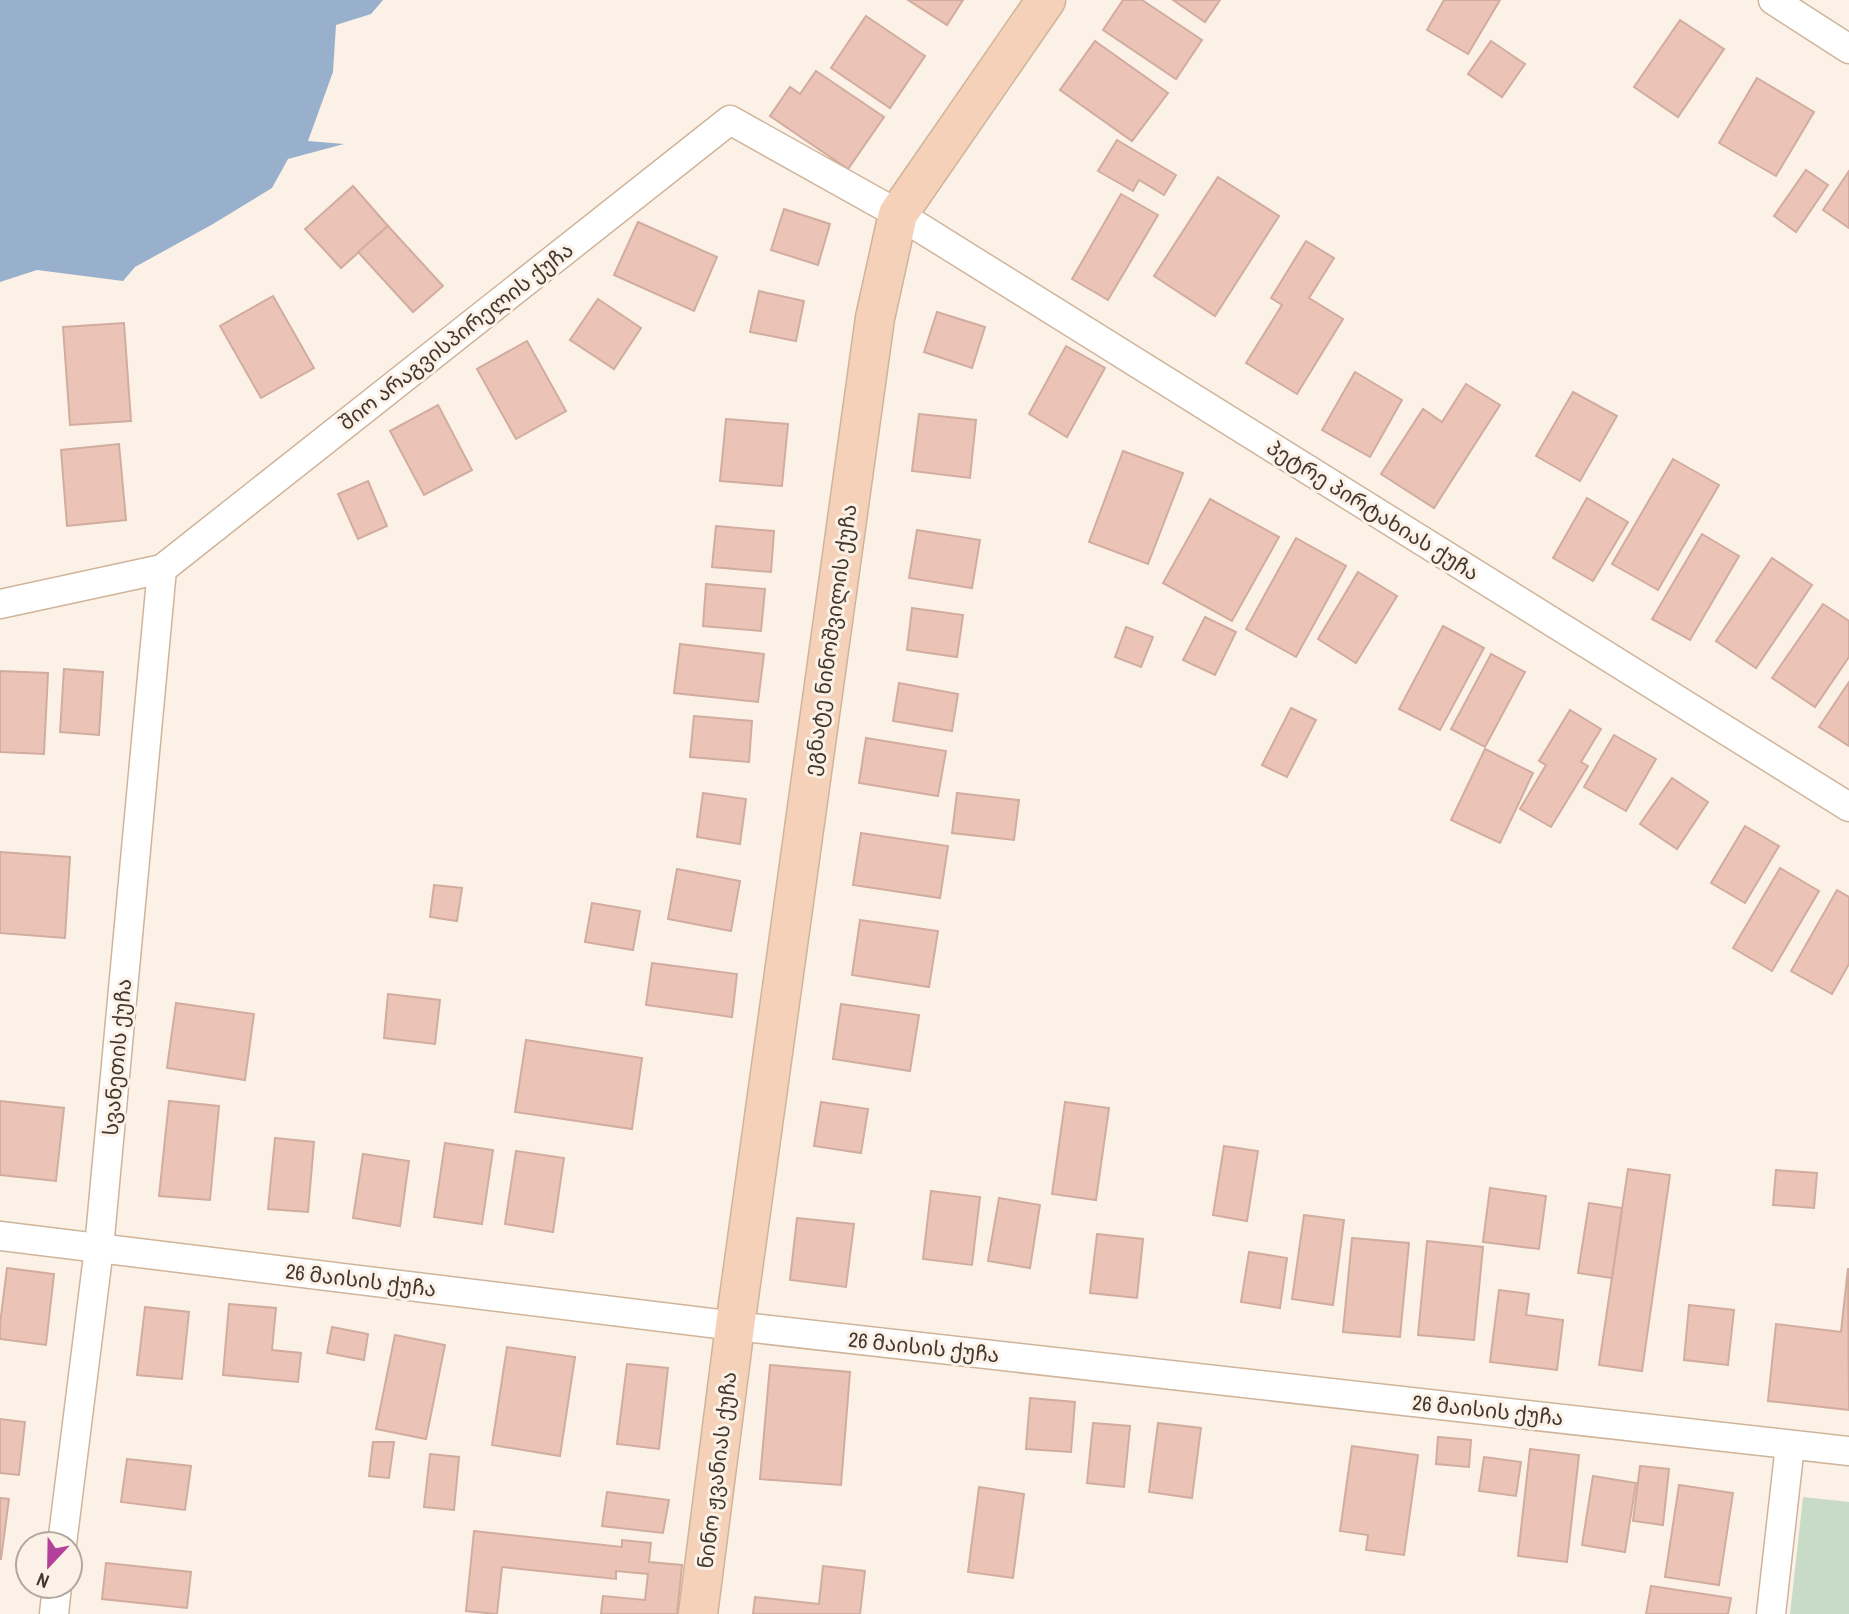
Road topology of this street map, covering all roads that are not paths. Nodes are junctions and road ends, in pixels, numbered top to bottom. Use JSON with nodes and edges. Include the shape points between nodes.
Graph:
{"nodes":[{"id":1,"x":1046,"y":0,"type":"edge"},
{"id":2,"x":1773,"y":0,"type":"edge"},
{"id":3,"x":1849,"y":49,"type":"edge"},
{"id":4,"x":898,"y":214,"type":"junction"},
{"id":5,"x":162,"y":569,"type":"junction"},
{"id":6,"x":0,"y":604,"type":"edge"},
{"id":7,"x":1849,"y":807,"type":"edge"},
{"id":8,"x":0,"y":1236,"type":"edge"},
{"id":9,"x":99,"y":1248,"type":"junction"},
{"id":10,"x":735,"y":1326,"type":"junction"},
{"id":11,"x":1790,"y":1445,"type":"junction"},
{"id":12,"x":1849,"y":1451,"type":"edge"},
{"id":13,"x":64,"y":1530,"type":"edge"},
{"id":14,"x":698,"y":1614,"type":"edge"},
{"id":15,"x":1771,"y":1614,"type":"edge"}],
"edges":[{"from":1,"to":4,"type":"street","name":"ეგნატე ნინოშვილის ქუჩა"},
{"from":2,"to":3,"type":"street"},
{"from":4,"to":5,"type":"street","name":"შიო არაგვისპირელის ქუჩა","via":[[730,120]]},
{"from":4,"to":7,"type":"street","name":"პეტრე პირტახიას ქუჩა"},
{"from":4,"to":10,"type":"street","name":"ეგნატე ნინოშვილის ქუჩა","via":[[875,318]]},
{"from":5,"to":6,"type":"street","name":"შიო არაგვისპირელის ქუჩა"},
{"from":5,"to":9,"type":"street","name":"სვანეთის ქუჩა"},
{"from":8,"to":9,"type":"street","name":"26 მაისის ქუჩა"},
{"from":9,"to":10,"type":"street","name":"26 მაისის ქუჩა"},
{"from":9,"to":13,"type":"street","name":"სვანეთის ქუჩა"},
{"from":10,"to":11,"type":"street","name":"26 მაისის ქუჩა"},
{"from":10,"to":14,"type":"street","name":"ნინო ჟვანიას ქუჩა"},
{"from":11,"to":12,"type":"street","name":"26 მაისის ქუჩა"},
{"from":11,"to":15,"type":"street"}]}
